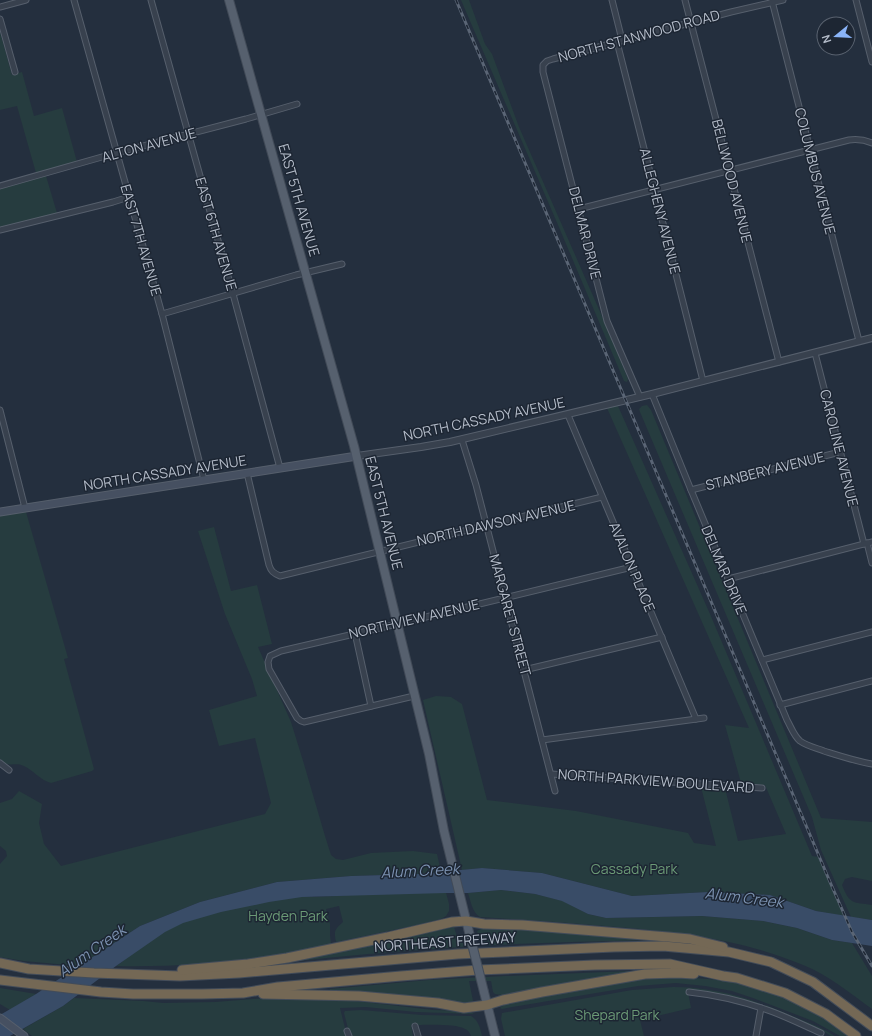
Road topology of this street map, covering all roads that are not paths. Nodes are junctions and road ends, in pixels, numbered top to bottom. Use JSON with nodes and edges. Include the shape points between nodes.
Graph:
{"nodes":[{"id":1,"x":26,"y":0,"type":"edge"},
{"id":2,"x":74,"y":0,"type":"edge"},
{"id":3,"x":151,"y":0,"type":"edge"},
{"id":4,"x":229,"y":0,"type":"edge"},
{"id":5,"x":612,"y":0,"type":"edge"},
{"id":6,"x":685,"y":0,"type":"edge"},
{"id":7,"x":784,"y":0,"type":"edge"},
{"id":8,"x":856,"y":0,"type":"edge"},
{"id":9,"x":772,"y":2,"type":"edge"},
{"id":10,"x":0,"y":7,"type":"edge"},
{"id":11,"x":0,"y":19,"type":"edge"},
{"id":12,"x":692,"y":23,"type":"junction"},
{"id":13,"x":620,"y":41,"type":"junction"},
{"id":14,"x":871,"y":52,"type":"edge"},
{"id":15,"x":872,"y":62,"type":"edge"},
{"id":16,"x":543,"y":65,"type":"joint"},
{"id":17,"x":15,"y":72,"type":"dead end"},
{"id":18,"x":297,"y":104,"type":"dead end"},
{"id":19,"x":261,"y":114,"type":"junction"},
{"id":20,"x":188,"y":134,"type":"junction"},
{"id":21,"x":872,"y":143,"type":"edge"},
{"id":22,"x":810,"y":150,"type":"junction"},
{"id":23,"x":116,"y":153,"type":"junction"},
{"id":24,"x":730,"y":171,"type":"junction"},
{"id":25,"x":0,"y":186,"type":"edge"},
{"id":26,"x":654,"y":190,"type":"junction"},
{"id":27,"x":129,"y":197,"type":"junction"},
{"id":28,"x":578,"y":209,"type":"junction"},
{"id":29,"x":0,"y":230,"type":"edge"},
{"id":30,"x":342,"y":264,"type":"dead end"},
{"id":31,"x":306,"y":273,"type":"junction"},
{"id":32,"x":233,"y":294,"type":"junction"},
{"id":33,"x":162,"y":314,"type":"junction"},
{"id":34,"x":872,"y":338,"type":"edge"},
{"id":35,"x":859,"y":341,"type":"junction"},
{"id":36,"x":815,"y":353,"type":"junction"},
{"id":37,"x":779,"y":362,"type":"junction"},
{"id":38,"x":703,"y":381,"type":"junction"},
{"id":39,"x":652,"y":394,"type":"junction"},
{"id":40,"x":640,"y":397,"type":"junction"},
{"id":41,"x":0,"y":410,"type":"edge"},
{"id":42,"x":568,"y":415,"type":"junction"},
{"id":43,"x":462,"y":440,"type":"junction"},
{"id":44,"x":840,"y":452,"type":"junction"},
{"id":45,"x":357,"y":456,"type":"junction"},
{"id":46,"x":280,"y":468,"type":"junction"},
{"id":47,"x":247,"y":473,"type":"junction"},
{"id":48,"x":204,"y":480,"type":"junction"},
{"id":49,"x":690,"y":490,"type":"junction"},
{"id":50,"x":602,"y":497,"type":"junction"},
{"id":51,"x":25,"y":508,"type":"junction"},
{"id":52,"x":0,"y":512,"type":"edge"},
{"id":53,"x":487,"y":526,"type":"junction"},
{"id":54,"x":868,"y":543,"type":"edge"},
{"id":55,"x":380,"y":551,"type":"junction"},
{"id":56,"x":872,"y":563,"type":"edge"},
{"id":57,"x":632,"y":567,"type":"junction"},
{"id":58,"x":728,"y":578,"type":"junction"},
{"id":59,"x":505,"y":598,"type":"junction"},
{"id":60,"x":397,"y":624,"type":"junction"},
{"id":61,"x":872,"y":632,"type":"edge"},
{"id":62,"x":355,"y":633,"type":"junction"},
{"id":63,"x":662,"y":637,"type":"junction"},
{"id":64,"x":762,"y":660,"type":"junction"},
{"id":65,"x":524,"y":670,"type":"junction"},
{"id":66,"x":872,"y":681,"type":"edge"},
{"id":67,"x":414,"y":696,"type":"junction"},
{"id":68,"x":780,"y":705,"type":"junction"},
{"id":69,"x":371,"y":706,"type":"junction"},
{"id":70,"x":704,"y":718,"type":"dead end"},
{"id":71,"x":696,"y":719,"type":"junction"},
{"id":72,"x":542,"y":740,"type":"junction"},
{"id":73,"x":0,"y":763,"type":"edge"},
{"id":74,"x":872,"y":764,"type":"edge"},
{"id":75,"x":9,"y":770,"type":"dead end"},
{"id":76,"x":551,"y":774,"type":"junction"},
{"id":77,"x":762,"y":788,"type":"dead end"},
{"id":78,"x":555,"y":791,"type":"dead end"},
{"id":79,"x":466,"y":921,"type":"junction"},
{"id":80,"x":762,"y":960,"type":"junction"},
{"id":81,"x":0,"y":963,"type":"edge"},
{"id":82,"x":130,"y":974,"type":"junction"},
{"id":83,"x":723,"y":976,"type":"junction"},
{"id":84,"x":0,"y":980,"type":"edge"},
{"id":85,"x":689,"y":992,"type":"dead end"},
{"id":86,"x":243,"y":993,"type":"junction"},
{"id":87,"x":487,"y":1005,"type":"junction"},
{"id":88,"x":761,"y":1008,"type":"junction"},
{"id":89,"x":0,"y":1018,"type":"edge"},
{"id":90,"x":415,"y":1026,"type":"dead end"},
{"id":91,"x":872,"y":1026,"type":"edge"},
{"id":92,"x":821,"y":1034,"type":"dead end"},
{"id":93,"x":24,"y":1036,"type":"edge"},
{"id":94,"x":418,"y":1036,"type":"edge"},
{"id":95,"x":495,"y":1036,"type":"edge"},
{"id":96,"x":756,"y":1036,"type":"edge"},
{"id":97,"x":856,"y":1036,"type":"edge"}],
"edges":[{"from":1,"to":10,"type":"street"},
{"from":2,"to":23,"type":"street","name":"EAST 7TH AVENUE"},
{"from":3,"to":20,"type":"street","name":"EAST 6TH AVENUE"},
{"from":4,"to":19,"type":"main road","name":"EAST 5TH AVENUE"},
{"from":5,"to":13,"type":"street","name":"ALLEGHENY AVENUE"},
{"from":6,"to":12,"type":"street","name":"BELLWOOD AVENUE"},
{"from":7,"to":9,"type":"street","name":"NORTH STANWOOD ROAD"},
{"from":8,"to":14,"type":"street"},
{"from":9,"to":12,"type":"street","name":"NORTH STANWOOD ROAD"},
{"from":9,"to":22,"type":"street","name":"COLUMBUS AVENUE"},
{"from":11,"to":17,"type":"street"},
{"from":12,"to":13,"type":"street","name":"NORTH STANWOOD ROAD"},
{"from":12,"to":24,"type":"street","name":"BELLWOOD AVENUE"},
{"from":13,"to":16,"type":"street","name":"NORTH STANWOOD ROAD","via":[[553,58]]},
{"from":13,"to":26,"type":"street","name":"ALLEGHENY AVENUE"},
{"from":14,"to":15,"type":"street"},
{"from":16,"to":28,"type":"street","name":"DELMAR DRIVE"},
{"from":18,"to":19,"type":"street","name":"ALTON AVENUE"},
{"from":19,"to":20,"type":"street","name":"ALTON AVENUE"},
{"from":19,"to":31,"type":"main road","name":"EAST 5TH AVENUE"},
{"from":20,"to":23,"type":"street","name":"ALTON AVENUE"},
{"from":20,"to":32,"type":"street","name":"EAST 6TH AVENUE"},
{"from":21,"to":22,"type":"street","via":[[853,139]]},
{"from":22,"to":24,"type":"street"},
{"from":22,"to":35,"type":"street","name":"COLUMBUS AVENUE"},
{"from":23,"to":25,"type":"street","name":"ALTON AVENUE"},
{"from":23,"to":27,"type":"street","name":"EAST 7TH AVENUE"},
{"from":24,"to":26,"type":"street"},
{"from":24,"to":37,"type":"street","name":"BELLWOOD AVENUE"},
{"from":26,"to":28,"type":"street"},
{"from":26,"to":38,"type":"street","name":"ALLEGHENY AVENUE"},
{"from":27,"to":29,"type":"street"},
{"from":27,"to":33,"type":"street","name":"EAST 7TH AVENUE"},
{"from":28,"to":40,"type":"street","name":"DELMAR DRIVE","via":[[608,321]]},
{"from":30,"to":31,"type":"street"},
{"from":31,"to":32,"type":"street"},
{"from":31,"to":45,"type":"main road","name":"EAST 5TH AVENUE"},
{"from":32,"to":33,"type":"street"},
{"from":32,"to":46,"type":"street","name":"EAST 6TH AVENUE"},
{"from":33,"to":48,"type":"street","name":"EAST 7TH AVENUE"},
{"from":34,"to":35,"type":"street","name":"NORTH CASSADY AVENUE"},
{"from":35,"to":36,"type":"street","name":"NORTH CASSADY AVENUE"},
{"from":36,"to":37,"type":"street","name":"NORTH CASSADY AVENUE"},
{"from":36,"to":44,"type":"street","name":"CAROLINE AVENUE"},
{"from":37,"to":38,"type":"street","name":"NORTH CASSADY AVENUE"},
{"from":38,"to":39,"type":"street","name":"NORTH CASSADY AVENUE"},
{"from":39,"to":40,"type":"street","name":"NORTH CASSADY AVENUE"},
{"from":39,"to":49,"type":"street","name":"DELMAR DRIVE"},
{"from":40,"to":42,"type":"street","name":"NORTH CASSADY AVENUE"},
{"from":41,"to":51,"type":"street"},
{"from":42,"to":43,"type":"street","name":"NORTH CASSADY AVENUE"},
{"from":42,"to":50,"type":"street","name":"AVALON PLACE"},
{"from":43,"to":45,"type":"street","name":"NORTH CASSADY AVENUE"},
{"from":43,"to":53,"type":"street","name":"MARGARET STREET"},
{"from":44,"to":49,"type":"street","name":"STANBERY AVENUE"},
{"from":44,"to":54,"type":"street","name":"CAROLINE AVENUE"},
{"from":45,"to":46,"type":"main road","name":"NORTH CASSADY AVENUE"},
{"from":45,"to":55,"type":"main road","name":"EAST 5TH AVENUE"},
{"from":46,"to":47,"type":"main road","name":"NORTH CASSADY AVENUE"},
{"from":47,"to":48,"type":"main road","name":"NORTH CASSADY AVENUE"},
{"from":47,"to":55,"type":"street","name":"NORTH DAWSON AVENUE","via":[[270,569],[274,573],[286,575]]},
{"from":48,"to":51,"type":"main road","name":"NORTH CASSADY AVENUE"},
{"from":49,"to":58,"type":"street","name":"DELMAR DRIVE"},
{"from":50,"to":53,"type":"street","name":"NORTH DAWSON AVENUE"},
{"from":50,"to":57,"type":"street","name":"AVALON PLACE"},
{"from":51,"to":52,"type":"main road","name":"NORTH CASSADY AVENUE"},
{"from":53,"to":55,"type":"street","name":"NORTH DAWSON AVENUE"},
{"from":53,"to":59,"type":"street","name":"MARGARET STREET"},
{"from":54,"to":56,"type":"street","name":"CAROLINE AVENUE"},
{"from":54,"to":58,"type":"street"},
{"from":55,"to":60,"type":"main road","name":"EAST 5TH AVENUE"},
{"from":57,"to":59,"type":"street","name":"NORTHVIEW AVENUE"},
{"from":57,"to":63,"type":"street","name":"AVALON PLACE"},
{"from":58,"to":64,"type":"street","name":"DELMAR DRIVE"},
{"from":59,"to":60,"type":"street","name":"NORTHVIEW AVENUE"},
{"from":59,"to":65,"type":"street","name":"MARGARET STREET"},
{"from":60,"to":62,"type":"street","name":"NORTHVIEW AVENUE"},
{"from":60,"to":67,"type":"main road","name":"EAST 5TH AVENUE"},
{"from":61,"to":64,"type":"street"},
{"from":62,"to":69,"type":"street"},
{"from":62,"to":69,"type":"street","name":"NORTHVIEW AVENUE","via":[[281,650],[270,656],[269,669],[301,722]]},
{"from":63,"to":65,"type":"street"},
{"from":63,"to":71,"type":"street","name":"AVALON PLACE"},
{"from":64,"to":68,"type":"street","name":"DELMAR DRIVE"},
{"from":65,"to":72,"type":"street","name":"MARGARET STREET"},
{"from":66,"to":68,"type":"street"},
{"from":67,"to":69,"type":"street"},
{"from":67,"to":79,"type":"main road","name":"EAST 5TH AVENUE"},
{"from":68,"to":74,"type":"street","name":"DELMAR DRIVE","via":[[796,737],[802,742],[852,760]]},
{"from":70,"to":71,"type":"street"},
{"from":71,"to":72,"type":"street"},
{"from":72,"to":76,"type":"street","name":"MARGARET STREET"},
{"from":73,"to":75,"type":"street"},
{"from":76,"to":77,"type":"street","name":"NORTH PARKVIEW BOULEVARD"},
{"from":76,"to":78,"type":"street","name":"MARGARET STREET"},
{"from":79,"to":80,"type":"highway","via":[[690,939]]},
{"from":79,"to":82,"type":"highway","via":[[287,958],[241,965]]},
{"from":79,"to":87,"type":"main road","name":"EAST 5TH AVENUE","bridge":true},
{"from":80,"to":82,"type":"highway","name":"NORTHEAST FREEWAY","via":[[729,952],[662,946],[614,947],[458,954],[239,973],[180,976]]},
{"from":80,"to":91,"type":"highway","name":"NORTHEAST FREEWAY","via":[[813,982]]},
{"from":81,"to":82,"type":"highway","name":"NORTHEAST FREEWAY","via":[[29,969]]},
{"from":83,"to":86,"type":"highway","via":[[670,964],[504,968],[278,987]]},
{"from":83,"to":87,"type":"highway","via":[[677,972],[645,974],[542,992]]},
{"from":83,"to":97,"type":"highway","via":[[785,993],[826,1014]]},
{"from":84,"to":86,"type":"highway","via":[[116,993]]},
{"from":85,"to":88,"type":"street"},
{"from":86,"to":87,"type":"highway","via":[[359,996],[438,1003],[464,1008]]},
{"from":87,"to":95,"type":"main road","name":"EAST 5TH AVENUE"},
{"from":88,"to":92,"type":"street"},
{"from":88,"to":96,"type":"street"},
{"from":89,"to":93,"type":"main road"},
{"from":90,"to":94,"type":"street"}]}
